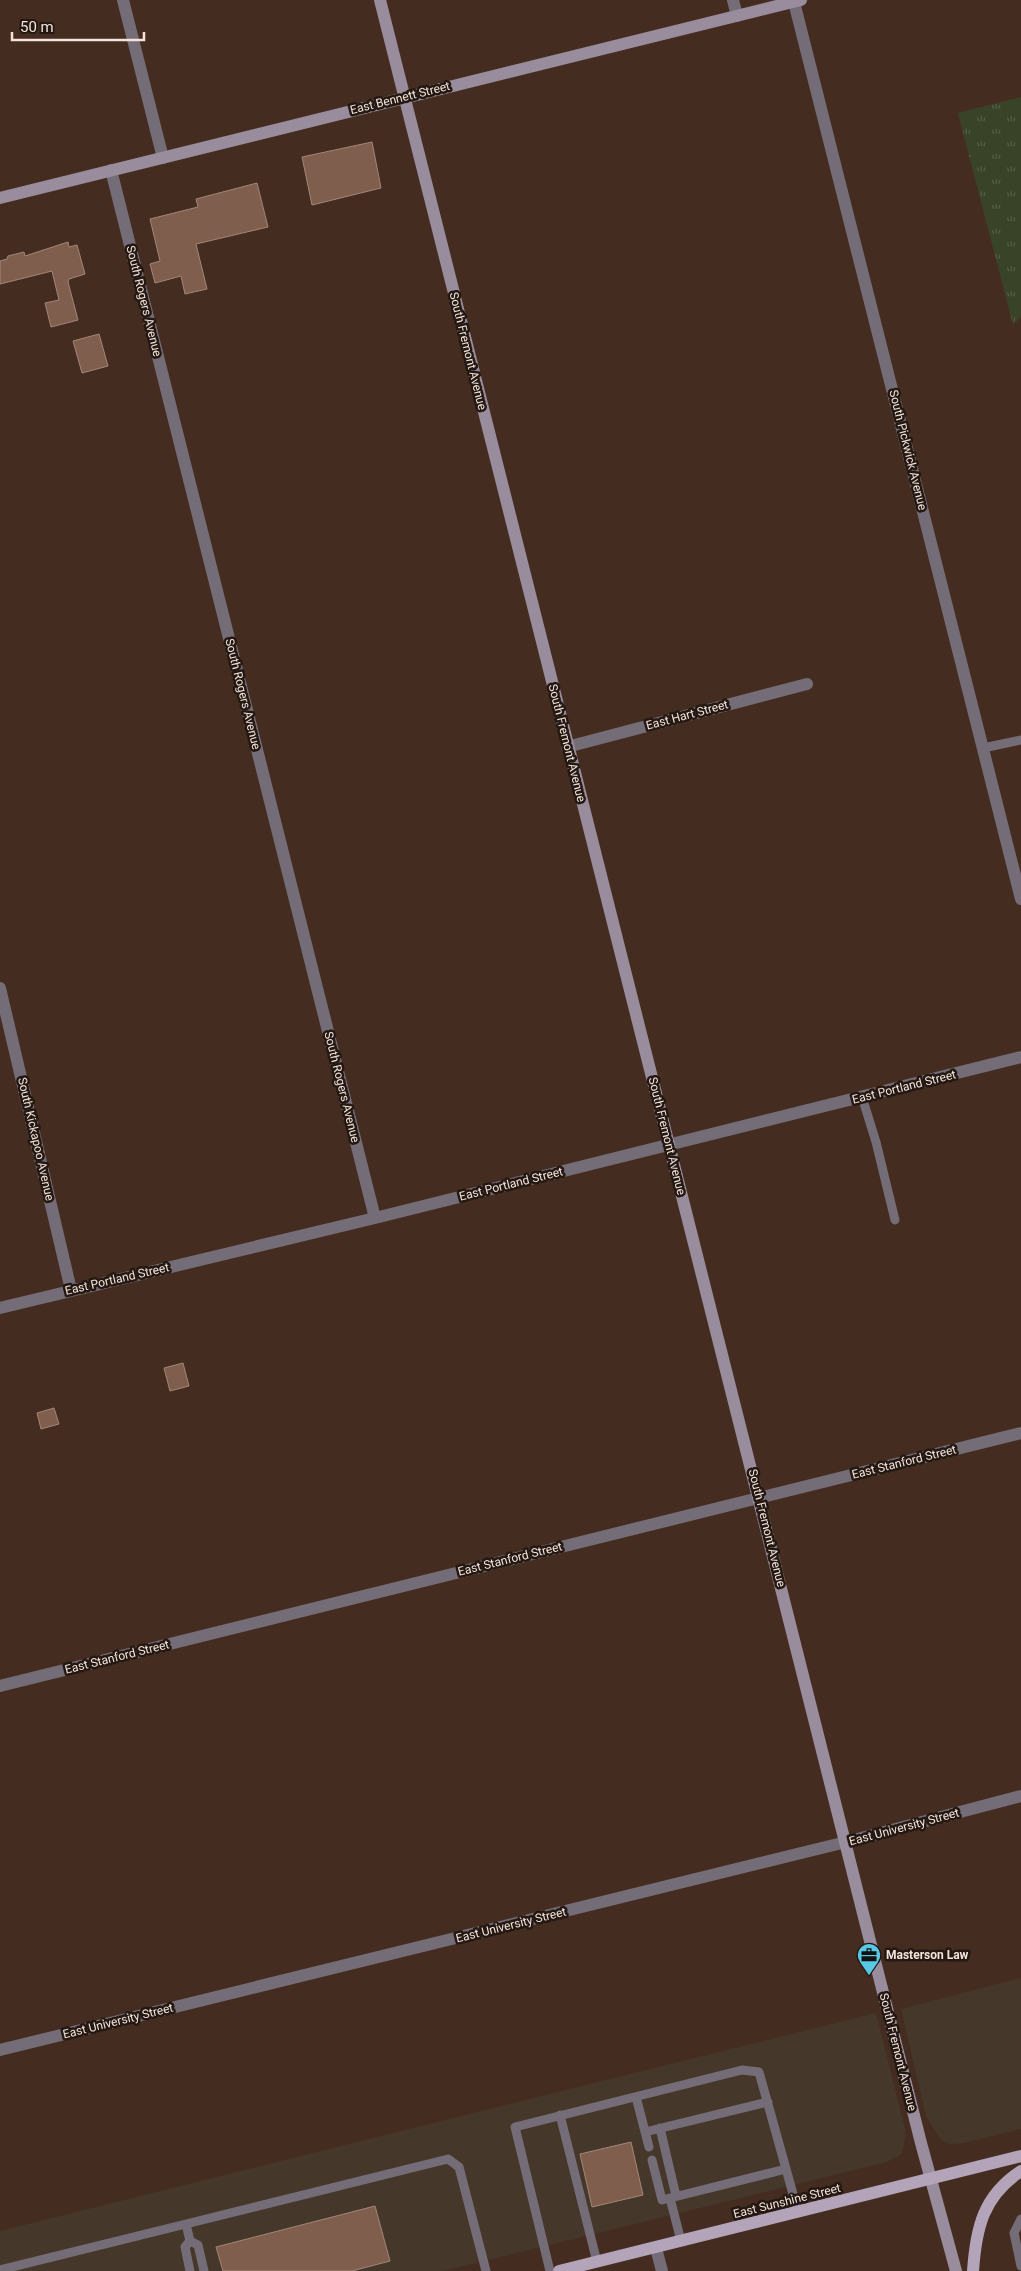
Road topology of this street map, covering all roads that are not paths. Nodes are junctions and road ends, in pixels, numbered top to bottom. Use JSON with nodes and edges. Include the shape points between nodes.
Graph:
{"nodes":[{"id":1,"x":124,"y":0,"type":"edge"},
{"id":2,"x":380,"y":0,"type":"edge"},
{"id":3,"x":733,"y":0,"type":"edge"},
{"id":4,"x":798,"y":1,"type":"edge"},
{"id":5,"x":737,"y":16,"type":"junction"},
{"id":6,"x":405,"y":97,"type":"junction"},
{"id":7,"x":163,"y":158,"type":"junction"},
{"id":8,"x":111,"y":170,"type":"junction"},
{"id":9,"x":0,"y":198,"type":"edge"},
{"id":10,"x":807,"y":684,"type":"dead end"},
{"id":11,"x":1021,"y":740,"type":"edge"},
{"id":12,"x":567,"y":747,"type":"junction"},
{"id":13,"x":983,"y":748,"type":"junction"},
{"id":14,"x":1021,"y":899,"type":"edge"},
{"id":15,"x":0,"y":988,"type":"edge"},
{"id":16,"x":1021,"y":1057,"type":"edge"},
{"id":17,"x":862,"y":1097,"type":"junction"},
{"id":18,"x":670,"y":1145,"type":"junction"},
{"id":19,"x":375,"y":1218,"type":"junction"},
{"id":20,"x":895,"y":1220,"type":"dead end"},
{"id":21,"x":72,"y":1290,"type":"junction"},
{"id":22,"x":0,"y":1308,"type":"edge"},
{"id":23,"x":1021,"y":1433,"type":"edge"},
{"id":24,"x":759,"y":1498,"type":"junction"},
{"id":25,"x":0,"y":1686,"type":"edge"},
{"id":26,"x":1021,"y":1796,"type":"edge"},
{"id":27,"x":846,"y":1842,"type":"junction"},
{"id":28,"x":0,"y":2050,"type":"edge"},
{"id":29,"x":636,"y":2098,"type":"junction"},
{"id":30,"x":768,"y":2102,"type":"junction"},
{"id":31,"x":560,"y":2115,"type":"junction"},
{"id":32,"x":660,"y":2128,"type":"junction"},
{"id":33,"x":645,"y":2132,"type":"junction"},
{"id":34,"x":649,"y":2147,"type":"dead end"},
{"id":35,"x":1021,"y":2156,"type":"edge"},
{"id":36,"x":652,"y":2160,"type":"dead end"},
{"id":37,"x":786,"y":2169,"type":"junction"},
{"id":38,"x":1021,"y":2171,"type":"edge"},
{"id":39,"x":932,"y":2178,"type":"junction"},
{"id":40,"x":673,"y":2197,"type":"junction"},
{"id":41,"x":798,"y":2212,"type":"junction"},
{"id":42,"x":1021,"y":2219,"type":"edge"},
{"id":43,"x":186,"y":2224,"type":"junction"},
{"id":44,"x":190,"y":2241,"type":"junction"},
{"id":45,"x":681,"y":2241,"type":"junction"},
{"id":46,"x":656,"y":2248,"type":"junction"},
{"id":47,"x":596,"y":2262,"type":"junction"},
{"id":48,"x":1021,"y":2266,"type":"edge"},
{"id":49,"x":0,"y":2270,"type":"edge"},
{"id":50,"x":190,"y":2271,"type":"edge"},
{"id":51,"x":204,"y":2271,"type":"edge"},
{"id":52,"x":486,"y":2271,"type":"edge"},
{"id":53,"x":550,"y":2271,"type":"edge"},
{"id":54,"x":559,"y":2271,"type":"edge"},
{"id":55,"x":662,"y":2271,"type":"edge"},
{"id":56,"x":956,"y":2271,"type":"edge"},
{"id":57,"x":973,"y":2271,"type":"edge"}],
"edges":[{"from":1,"to":7,"type":"street"},
{"from":2,"to":6,"type":"street","name":"South Fremont Avenue"},
{"from":3,"to":5,"type":"street"},
{"from":4,"to":5,"type":"street","name":"East Bennett Street"},
{"from":4,"to":13,"type":"street","name":"South Pickwick Avenue"},
{"from":5,"to":6,"type":"street","name":"East Bennett Street"},
{"from":6,"to":7,"type":"street","name":"East Bennett Street"},
{"from":6,"to":12,"type":"street","name":"South Fremont Avenue"},
{"from":7,"to":8,"type":"street","name":"East Bennett Street"},
{"from":8,"to":9,"type":"street","name":"East Bennett Street"},
{"from":8,"to":19,"type":"street","name":"South Rogers Avenue"},
{"from":10,"to":12,"type":"street","name":"East Hart Street"},
{"from":11,"to":13,"type":"lane"},
{"from":12,"to":18,"type":"street","name":"South Fremont Avenue"},
{"from":13,"to":14,"type":"street","name":"South Pickwick Avenue"},
{"from":15,"to":21,"type":"street","name":"South Kickapoo Avenue"},
{"from":16,"to":17,"type":"street","name":"East Portland Street"},
{"from":17,"to":18,"type":"street","name":"East Portland Street"},
{"from":17,"to":20,"type":"lane"},
{"from":18,"to":19,"type":"street","name":"East Portland Street"},
{"from":18,"to":24,"type":"street","name":"South Fremont Avenue"},
{"from":19,"to":21,"type":"street","name":"East Portland Street"},
{"from":21,"to":22,"type":"street","name":"East Portland Street"},
{"from":23,"to":24,"type":"street","name":"East Stanford Street"},
{"from":24,"to":25,"type":"street","name":"East Stanford Street"},
{"from":24,"to":27,"type":"street","name":"South Fremont Avenue"},
{"from":26,"to":27,"type":"street","name":"East University Street"},
{"from":27,"to":28,"type":"street","name":"East University Street"},
{"from":27,"to":39,"type":"street","name":"South Fremont Avenue"},
{"from":29,"to":30,"type":"lane","via":[[742,2070],[759,2072]]},
{"from":29,"to":31,"type":"lane"},
{"from":29,"to":33,"type":"lane"},
{"from":30,"to":32,"type":"lane"},
{"from":30,"to":37,"type":"lane"},
{"from":31,"to":47,"type":"lane"},
{"from":31,"to":53,"type":"lane","via":[[515,2127]]},
{"from":32,"to":33,"type":"lane"},
{"from":32,"to":40,"type":"lane"},
{"from":33,"to":34,"type":"lane"},
{"from":35,"to":39,"type":"main road","name":"East Sunshine Street"},
{"from":36,"to":40,"type":"lane","via":[[662,2200]]},
{"from":37,"to":40,"type":"lane"},
{"from":37,"to":41,"type":"lane"},
{"from":38,"to":57,"type":"main road","via":[[1001,2186],[985,2210],[976,2242]]},
{"from":39,"to":41,"type":"main road","name":"East Sunshine Street"},
{"from":39,"to":56,"type":"street","name":"South Fremont Avenue"},
{"from":40,"to":45,"type":"lane"},
{"from":41,"to":45,"type":"main road","name":"East Sunshine Street"},
{"from":42,"to":48,"type":"lane","via":[[1014,2233]]},
{"from":43,"to":44,"type":"lane"},
{"from":43,"to":49,"type":"lane"},
{"from":43,"to":52,"type":"lane","via":[[448,2160],[459,2167]]},
{"from":44,"to":50,"type":"lane","via":[[185,2247]]},
{"from":44,"to":51,"type":"lane","via":[[198,2245]]},
{"from":45,"to":46,"type":"main road","name":"East Sunshine Street"},
{"from":46,"to":47,"type":"main road","name":"East Sunshine Street"},
{"from":46,"to":55,"type":"street"},
{"from":47,"to":54,"type":"main road","name":"East Sunshine Street"}]}
